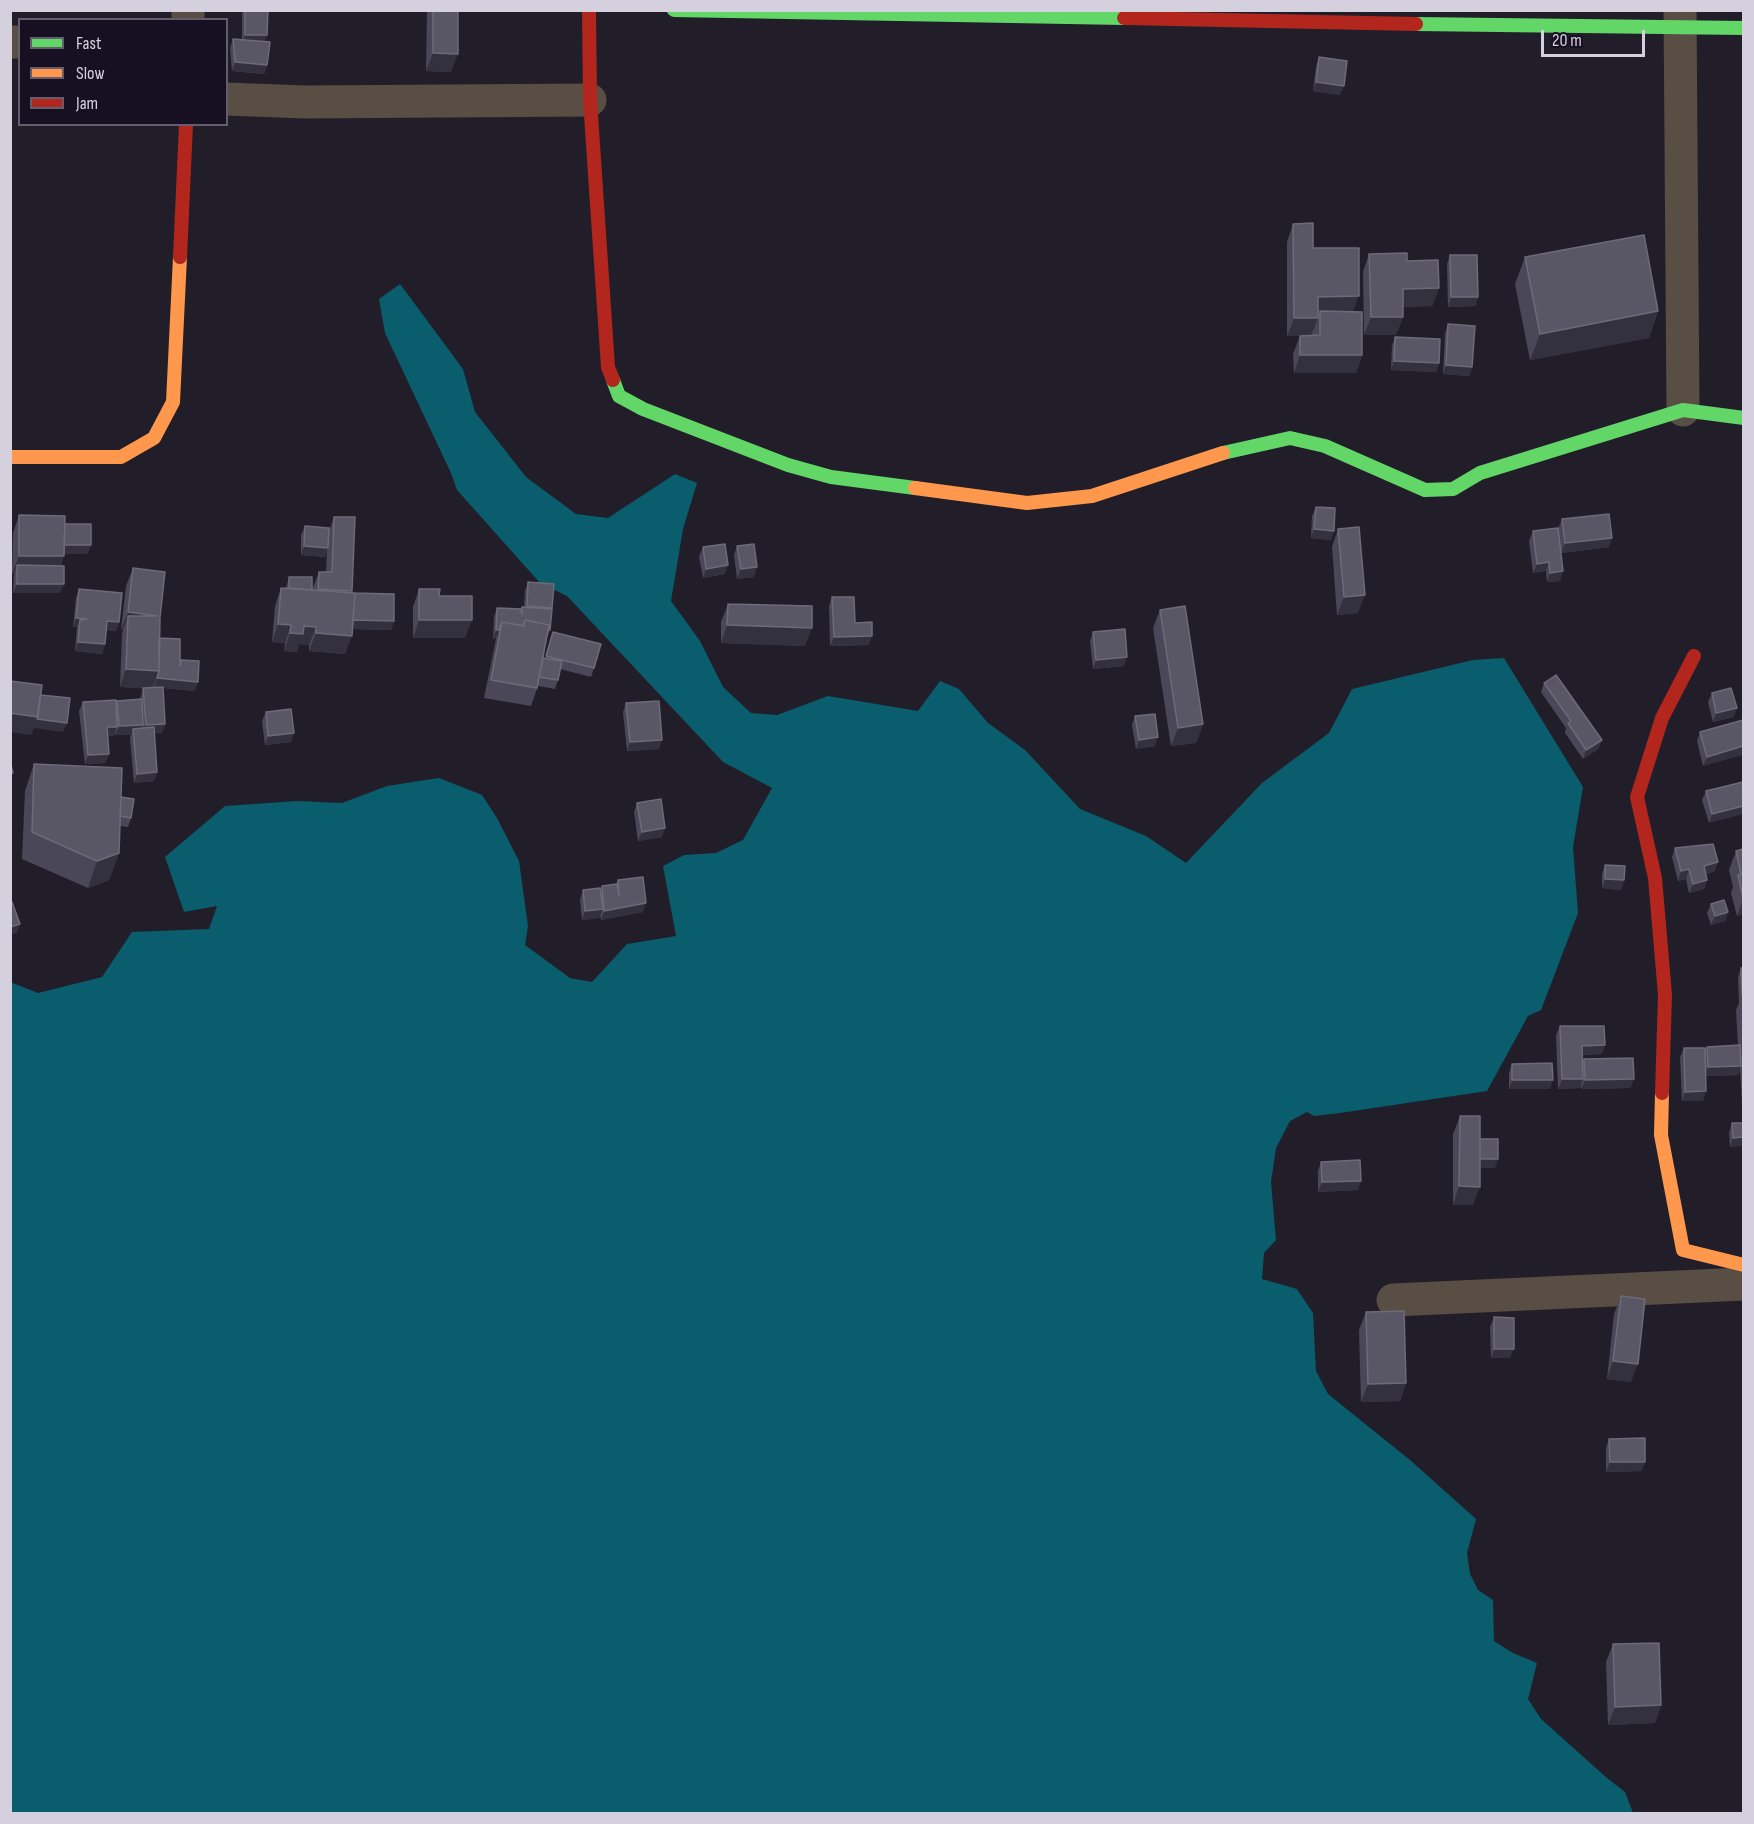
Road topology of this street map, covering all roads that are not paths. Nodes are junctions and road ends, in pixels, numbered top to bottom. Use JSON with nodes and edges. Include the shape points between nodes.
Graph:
{"nodes":[{"id":1,"x":589,"y":10,"type":"edge"},
{"id":2,"x":674,"y":10,"type":"edge"},
{"id":3,"x":1680,"y":20,"type":"edge"},
{"id":4,"x":1743,"y":28,"type":"edge"},
{"id":5,"x":228,"y":99,"type":"edge"},
{"id":6,"x":590,"y":100,"type":"junction"},
{"id":7,"x":186,"y":126,"type":"edge"},
{"id":8,"x":1683,"y":410,"type":"junction"},
{"id":9,"x":1743,"y":418,"type":"edge"},
{"id":10,"x":10,"y":457,"type":"edge"},
{"id":11,"x":1694,"y":656,"type":"dead end"},
{"id":12,"x":1743,"y":1264,"type":"edge"},
{"id":13,"x":1743,"y":1284,"type":"edge"},
{"id":14,"x":1394,"y":1300,"type":"dead end"}],
"edges":[{"from":1,"to":6,"type":"street"},
{"from":2,"to":3,"type":"street"},
{"from":3,"to":4,"type":"street"},
{"from":3,"to":8,"type":"street"},
{"from":5,"to":6,"type":"street"},
{"from":6,"to":8,"type":"street","via":[[608,367],[619,396],[788,465],[831,477],[1027,503],[1092,496],[1222,453],[1290,438],[1325,446],[1425,490],[1453,489],[1480,473]]},
{"from":7,"to":10,"type":"street","via":[[173,402],[154,438],[121,457]]},
{"from":8,"to":9,"type":"street"},
{"from":11,"to":12,"type":"street","via":[[1662,718],[1637,797],[1656,878],[1665,995],[1661,1135],[1683,1250]]},
{"from":13,"to":14,"type":"street"}]}
